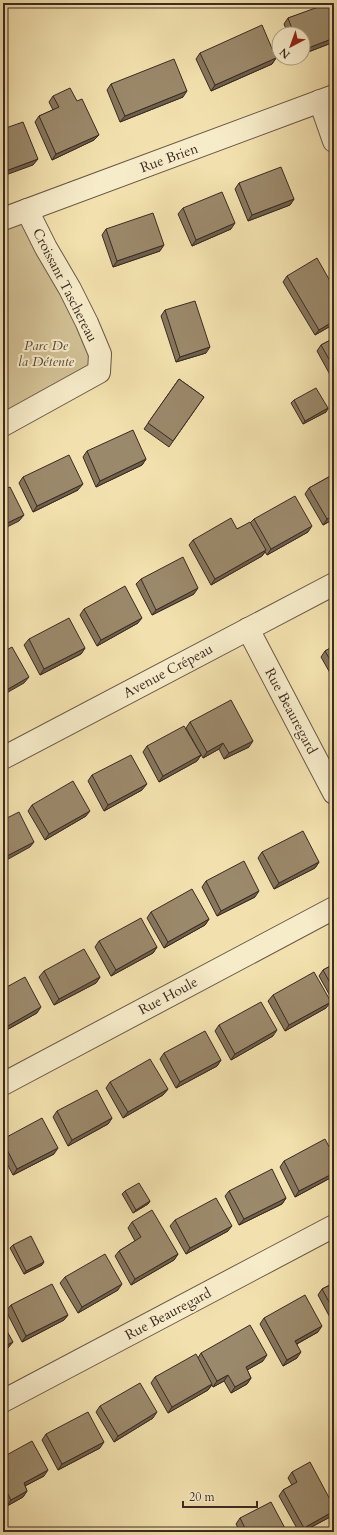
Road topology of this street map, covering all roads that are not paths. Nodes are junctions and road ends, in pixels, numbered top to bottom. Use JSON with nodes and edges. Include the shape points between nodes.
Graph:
{"nodes":[{"id":1,"x":327,"y":99,"type":"edge"},
{"id":2,"x":334,"y":140,"type":"edge"},
{"id":3,"x":27,"y":210,"type":"junction"},
{"id":4,"x":3,"y":219,"type":"edge"},
{"id":5,"x":3,"y":426,"type":"edge"},
{"id":6,"x":334,"y":584,"type":"edge"},
{"id":7,"x":248,"y":629,"type":"junction"},
{"id":8,"x":3,"y":758,"type":"edge"},
{"id":9,"x":334,"y":793,"type":"edge"},
{"id":10,"x":334,"y":908,"type":"edge"},
{"id":11,"x":3,"y":1084,"type":"edge"},
{"id":12,"x":334,"y":1226,"type":"edge"},
{"id":13,"x":3,"y":1402,"type":"edge"}],
"edges":[{"from":1,"to":2,"type":"street"},
{"from":1,"to":3,"type":"street","name":"Rue Brien"},
{"from":3,"to":4,"type":"street","name":"Rue Brien"},
{"from":3,"to":5,"type":"street","name":"Croissant Taschereau","via":[[87,323],[100,354],[99,372]]},
{"from":6,"to":7,"type":"street","name":"Avenue Crépeau"},
{"from":7,"to":8,"type":"street","name":"Avenue Crépeau"},
{"from":7,"to":9,"type":"street","name":"Rue Beauregard"},
{"from":10,"to":11,"type":"street","name":"Rue Houle"},
{"from":12,"to":13,"type":"street","name":"Rue Beauregard"}]}
